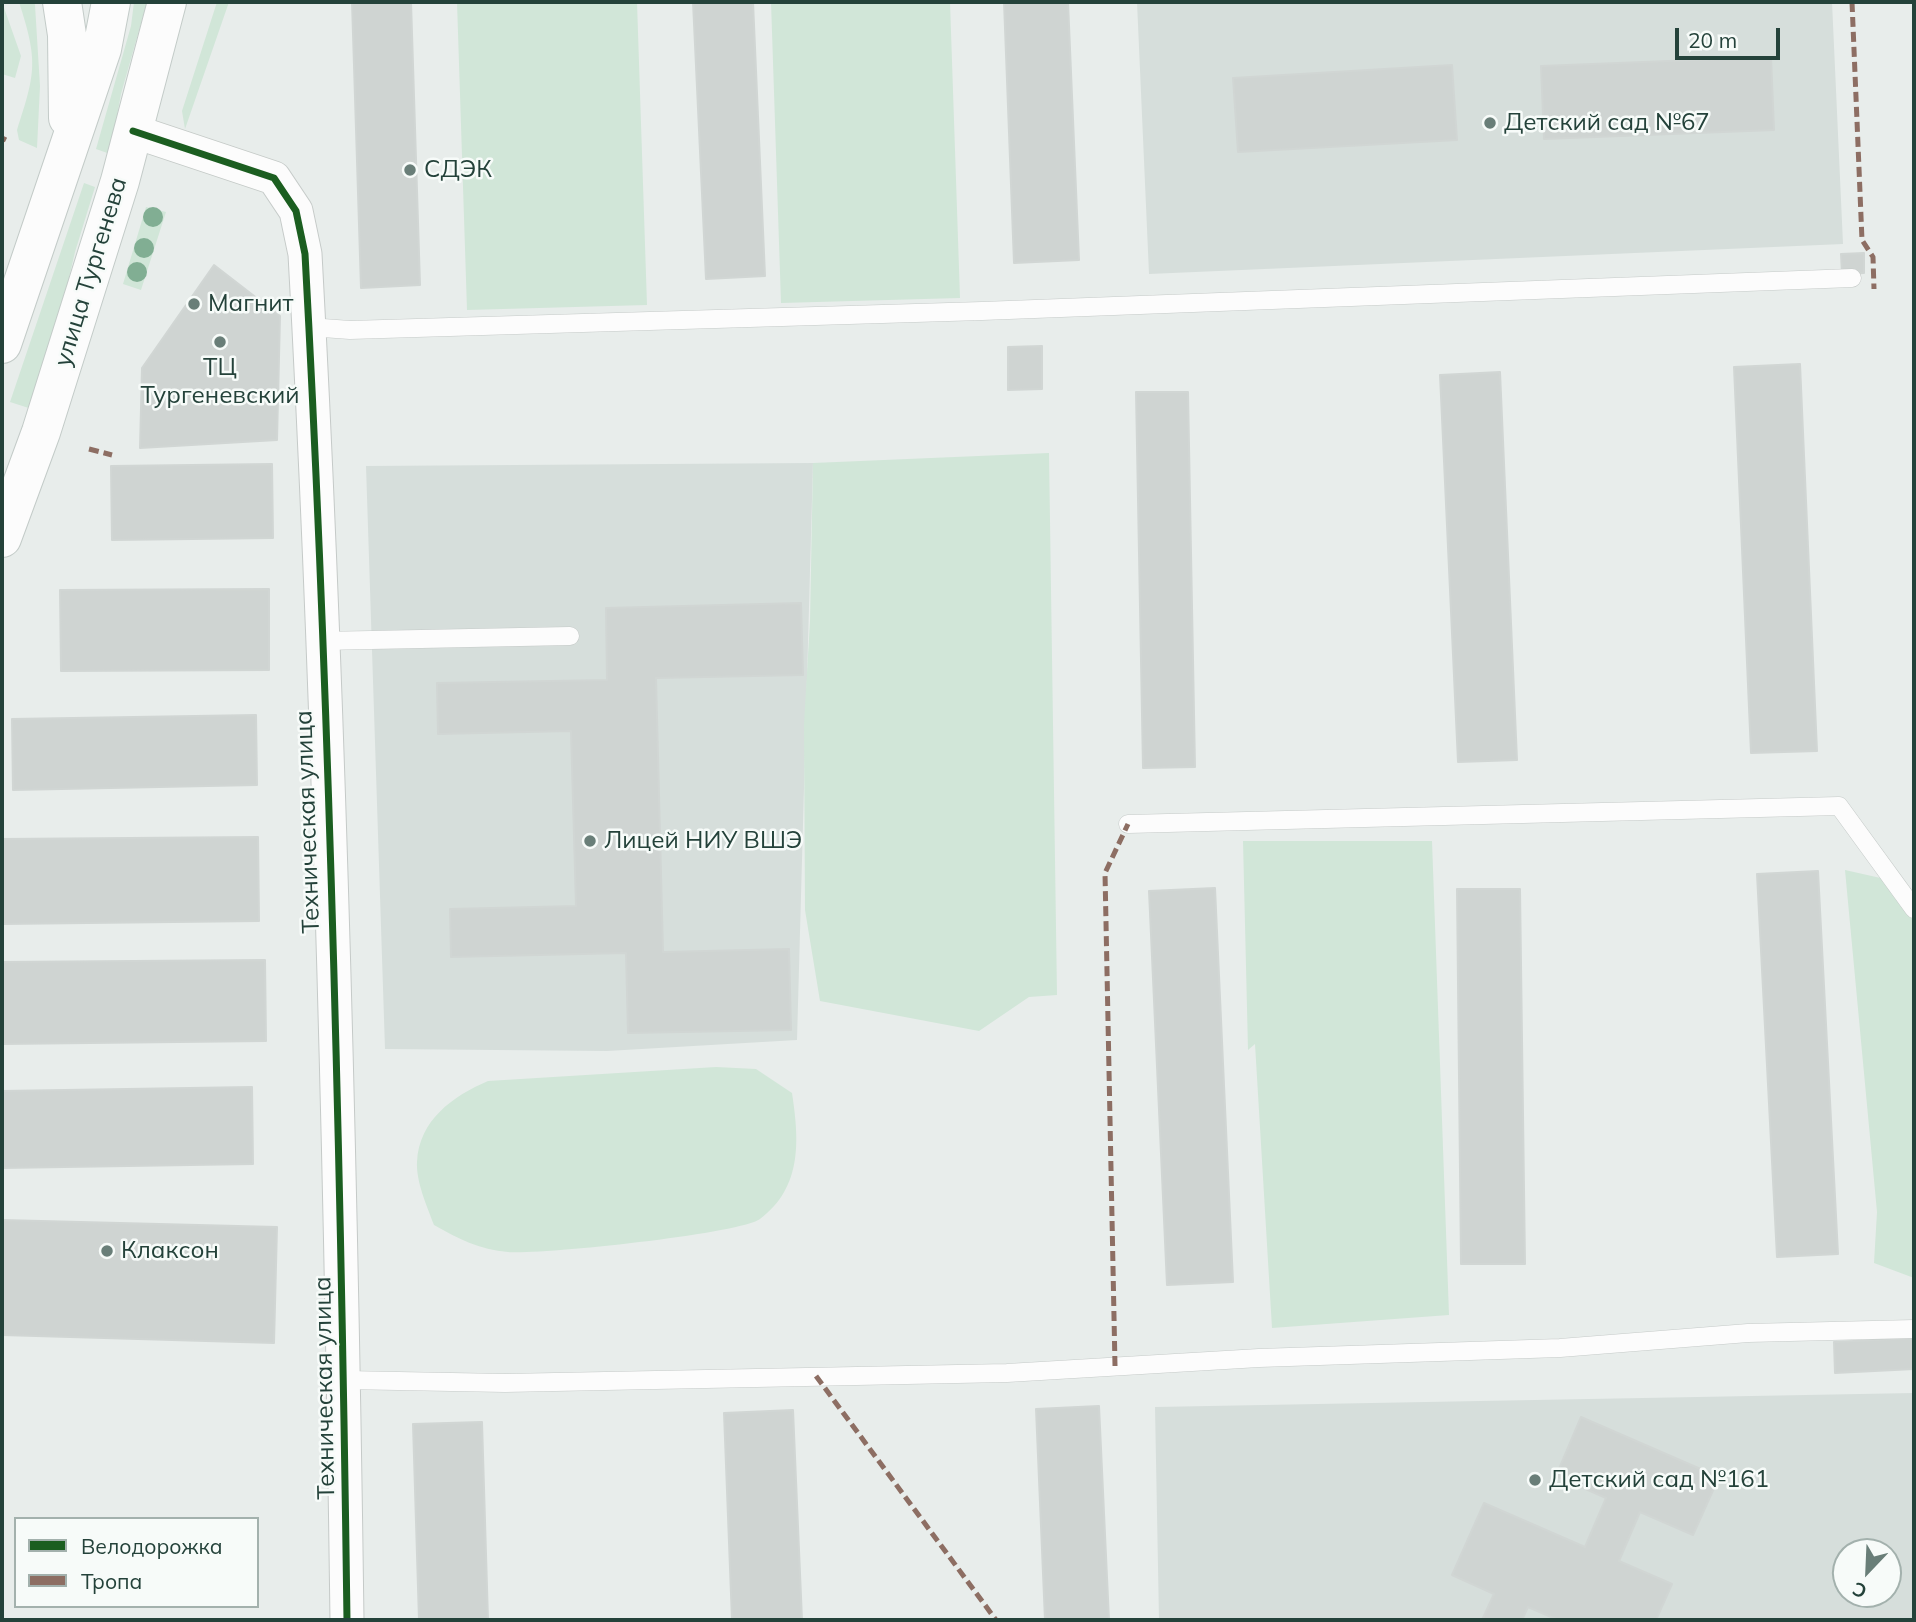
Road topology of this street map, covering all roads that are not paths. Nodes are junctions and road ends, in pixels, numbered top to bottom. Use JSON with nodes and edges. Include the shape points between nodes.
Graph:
{"nodes":[{"id":1,"x":62,"y":2,"type":"edge"},
{"id":2,"x":111,"y":2,"type":"edge"},
{"id":3,"x":167,"y":5,"type":"edge"},
{"id":4,"x":133,"y":131,"type":"junction"},
{"id":5,"x":69,"y":143,"type":"junction"},
{"id":6,"x":1852,"y":278,"type":"dead end"},
{"id":7,"x":309,"y":327,"type":"junction"},
{"id":8,"x":2,"y":344,"type":"edge"},
{"id":9,"x":11,"y":489,"type":"edge"},
{"id":10,"x":2,"y":538,"type":"edge"},
{"id":11,"x":570,"y":636,"type":"dead end"},
{"id":12,"x":321,"y":641,"type":"junction"},
{"id":13,"x":1128,"y":824,"type":"dead end"},
{"id":14,"x":1914,"y":909,"type":"edge"},
{"id":15,"x":1914,"y":1329,"type":"edge"},
{"id":16,"x":344,"y":1380,"type":"junction"},
{"id":17,"x":347,"y":1620,"type":"edge"}],
"edges":[{"from":1,"to":5,"type":"main road"},
{"from":2,"to":5,"type":"main road","via":[[102,49]]},
{"from":3,"to":4,"type":"main road","name":"улица Тургенева"},
{"from":4,"to":7,"type":"street","name":"Техническая улица","via":[[274,178],[296,211]]},
{"from":4,"to":9,"type":"main road","name":"улица Тургенева","via":[[120,181]]},
{"from":5,"to":8,"type":"main road"},
{"from":6,"to":7,"type":"lane","via":[[681,321],[350,330]]},
{"from":7,"to":12,"type":"street","name":"Техническая улица"},
{"from":9,"to":10,"type":"main road","name":"улица Тургенева"},
{"from":11,"to":12,"type":"lane"},
{"from":12,"to":16,"type":"street","name":"Техническая улица","via":[[342,1197]]},
{"from":13,"to":14,"type":"lane","via":[[1839,806]]},
{"from":15,"to":16,"type":"lane","via":[[1748,1333],[1560,1348],[1259,1358],[1007,1373],[505,1383]]},
{"from":16,"to":17,"type":"street","name":"Техническая улица"}]}
